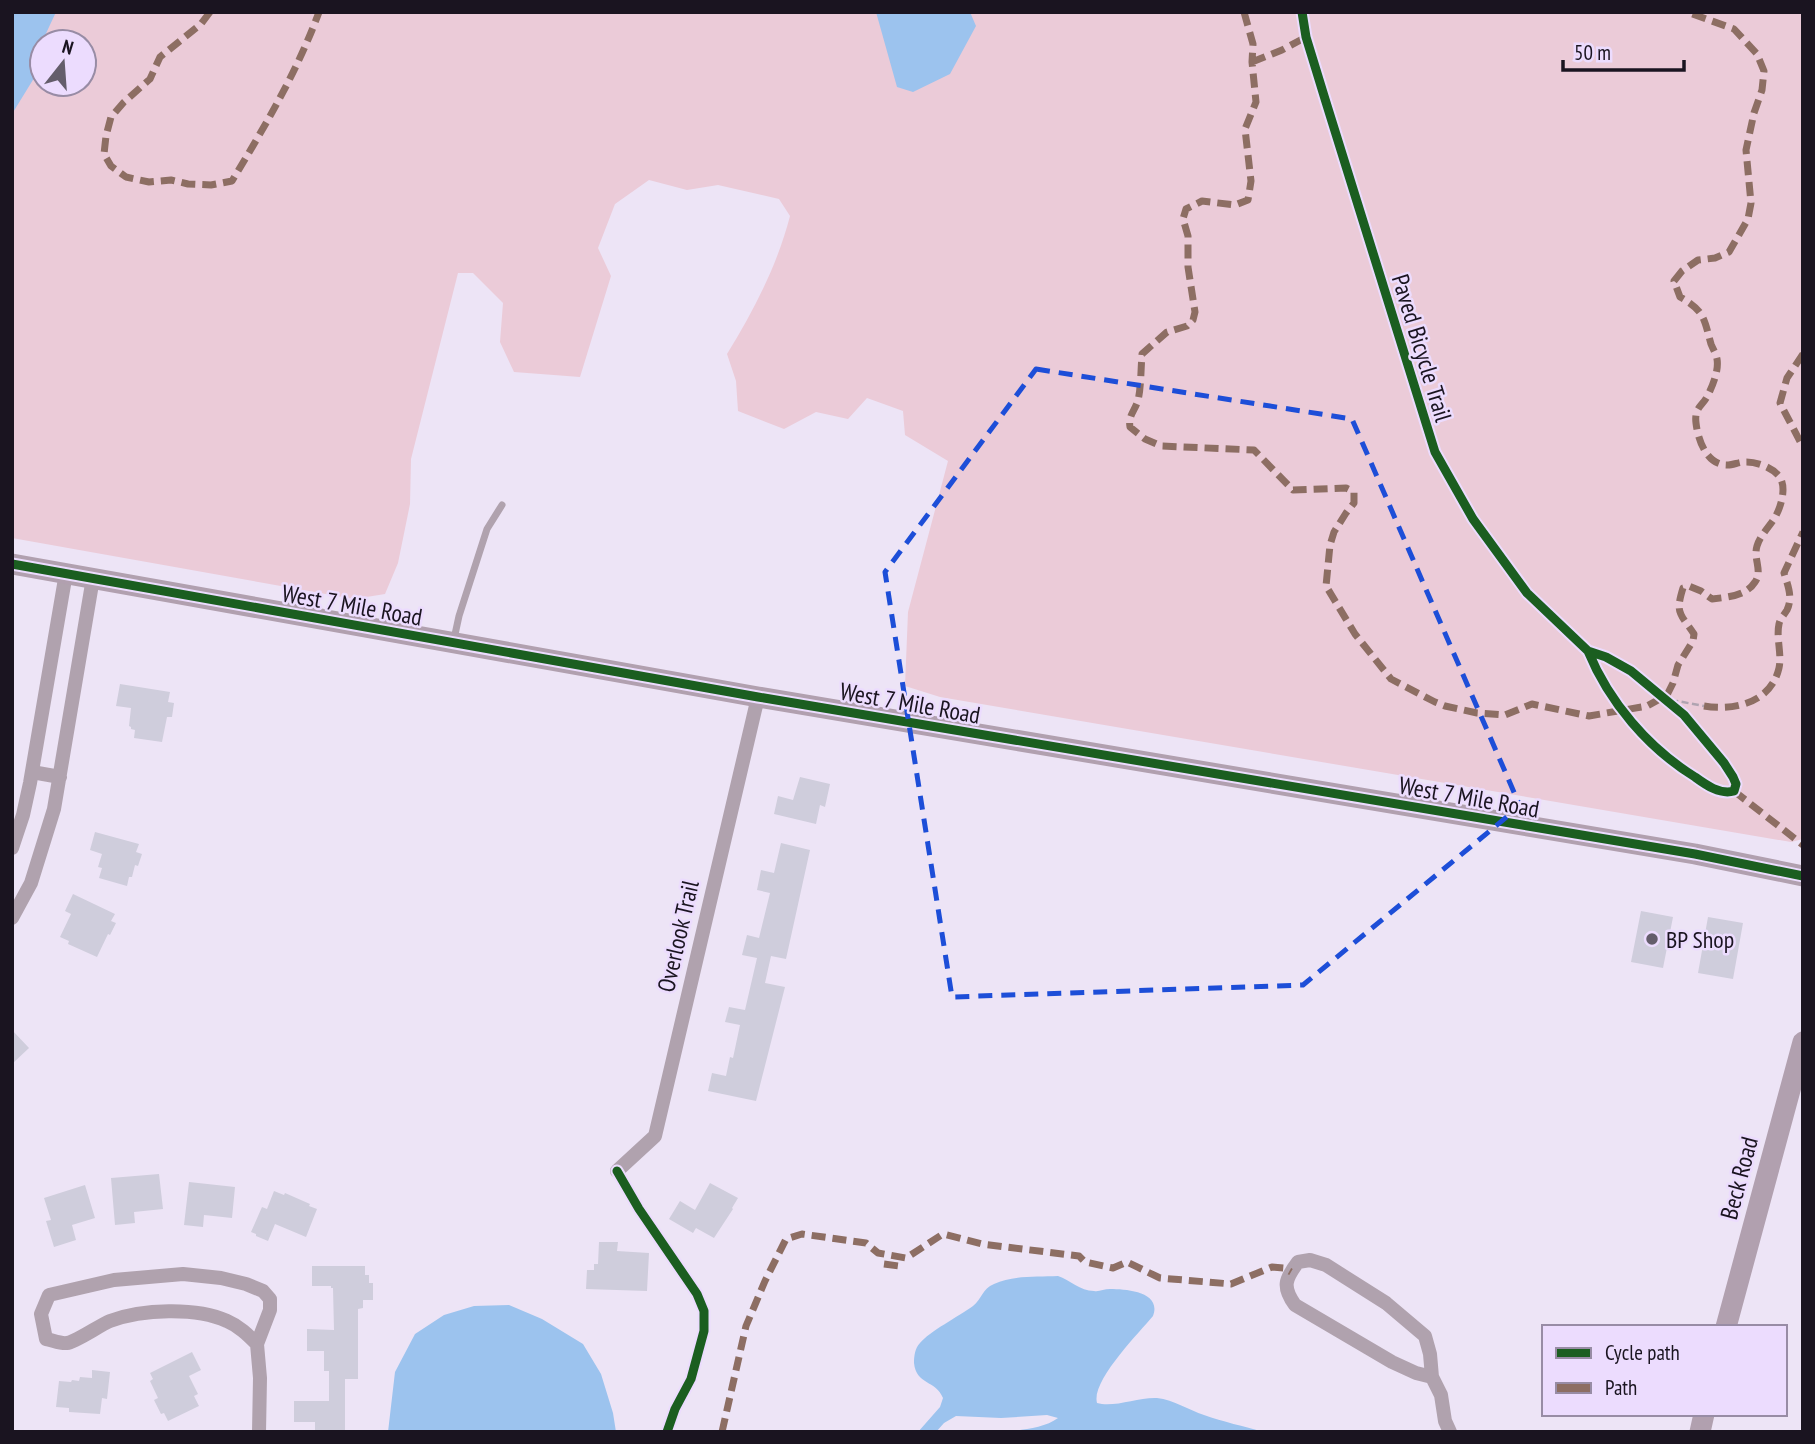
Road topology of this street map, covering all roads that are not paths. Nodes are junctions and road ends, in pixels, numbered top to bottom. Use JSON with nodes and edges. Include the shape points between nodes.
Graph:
{"nodes":[{"id":1,"x":502,"y":505,"type":"dead end"},
{"id":2,"x":12,"y":564,"type":"edge"},
{"id":3,"x":66,"y":573,"type":"junction"},
{"id":4,"x":93,"y":578,"type":"junction"},
{"id":5,"x":453,"y":643,"type":"junction"},
{"id":6,"x":758,"y":697,"type":"junction"},
{"id":7,"x":32,"y":772,"type":"junction"},
{"id":8,"x":60,"y":777,"type":"junction"},
{"id":9,"x":12,"y":848,"type":"edge"},
{"id":10,"x":1803,"y":876,"type":"edge"},
{"id":11,"x":12,"y":918,"type":"edge"},
{"id":12,"x":1803,"y":1042,"type":"edge"},
{"id":13,"x":617,"y":1171,"type":"dead end"},
{"id":14,"x":1727,"y":1325,"type":"edge"},
{"id":15,"x":257,"y":1343,"type":"junction"},
{"id":16,"x":1432,"y":1377,"type":"junction"},
{"id":17,"x":259,"y":1432,"type":"edge"},
{"id":18,"x":1450,"y":1432,"type":"edge"}],
"edges":[{"from":1,"to":5,"type":"lane","via":[[487,529]]},
{"from":2,"to":3,"type":"street","name":"West 7 Mile Road"},
{"from":3,"to":4,"type":"street","name":"West 7 Mile Road"},
{"from":3,"to":7,"type":"street"},
{"from":4,"to":5,"type":"street","name":"West 7 Mile Road"},
{"from":4,"to":8,"type":"street"},
{"from":5,"to":6,"type":"street","name":"West 7 Mile Road"},
{"from":6,"to":10,"type":"street","name":"West 7 Mile Road"},
{"from":6,"to":13,"type":"street","name":"Overlook Trail","via":[[655,1136]]},
{"from":7,"to":8,"type":"street"},
{"from":7,"to":9,"type":"street"},
{"from":8,"to":11,"type":"street","via":[[31,883]]},
{"from":12,"to":14,"type":"street","name":"Beck Road"},
{"from":15,"to":15,"type":"street","via":[[270,1299],[263,1291],[221,1278],[183,1274],[114,1279],[49,1295],[41,1314],[46,1339],[68,1343],[109,1321],[135,1314],[177,1312],[212,1315],[230,1322]]},
{"from":15,"to":17,"type":"street"},
{"from":16,"to":16,"type":"street","via":[[1425,1336],[1386,1303],[1326,1265],[1298,1262],[1286,1285],[1295,1306],[1392,1362]]},
{"from":16,"to":18,"type":"street"}]}
